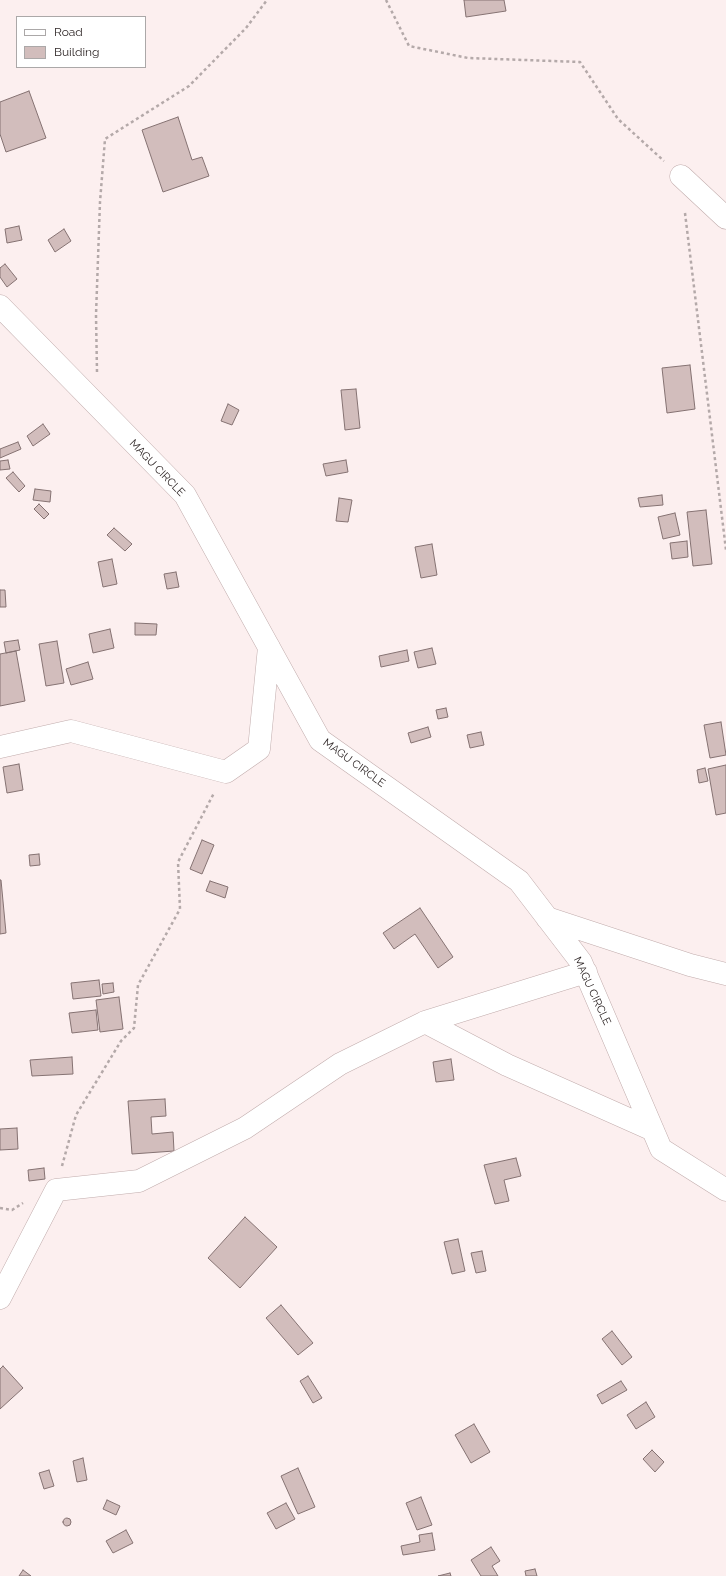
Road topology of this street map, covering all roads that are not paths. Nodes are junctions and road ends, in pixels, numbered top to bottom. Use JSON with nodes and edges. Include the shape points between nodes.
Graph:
{"nodes":[{"id":1,"x":680,"y":176,"type":"road end"},
{"id":2,"x":726,"y":218,"type":"edge"},
{"id":3,"x":0,"y":306,"type":"edge"},
{"id":4,"x":269,"y":647,"type":"junction"},
{"id":5,"x":0,"y":747,"type":"edge"},
{"id":6,"x":547,"y":918,"type":"junction"},
{"id":7,"x":586,"y":972,"type":"junction"},
{"id":8,"x":726,"y":974,"type":"edge"},
{"id":9,"x":424,"y":1022,"type":"junction"},
{"id":10,"x":653,"y":1130,"type":"junction"},
{"id":11,"x":726,"y":1190,"type":"edge"},
{"id":12,"x":0,"y":1298,"type":"edge"}],
"edges":[{"from":1,"to":2,"type":"street"},
{"from":3,"to":4,"type":"street","name":"MAGU CIRCLE","via":[[185,495]]},
{"from":4,"to":5,"type":"street","via":[[259,749],[226,772],[72,731]]},
{"from":4,"to":6,"type":"street","name":"MAGU CIRCLE","via":[[320,740],[519,881]]},
{"from":6,"to":7,"type":"street","name":"MAGU CIRCLE"},
{"from":6,"to":8,"type":"street","via":[[690,965]]},
{"from":7,"to":9,"type":"street"},
{"from":7,"to":10,"type":"street","name":"MAGU CIRCLE"},
{"from":9,"to":10,"type":"street","via":[[506,1065]]},
{"from":9,"to":12,"type":"street","via":[[340,1064],[245,1128],[139,1182],[56,1190]]},
{"from":10,"to":11,"type":"street","name":"MAGU CIRCLE","via":[[661,1149]]}]}
